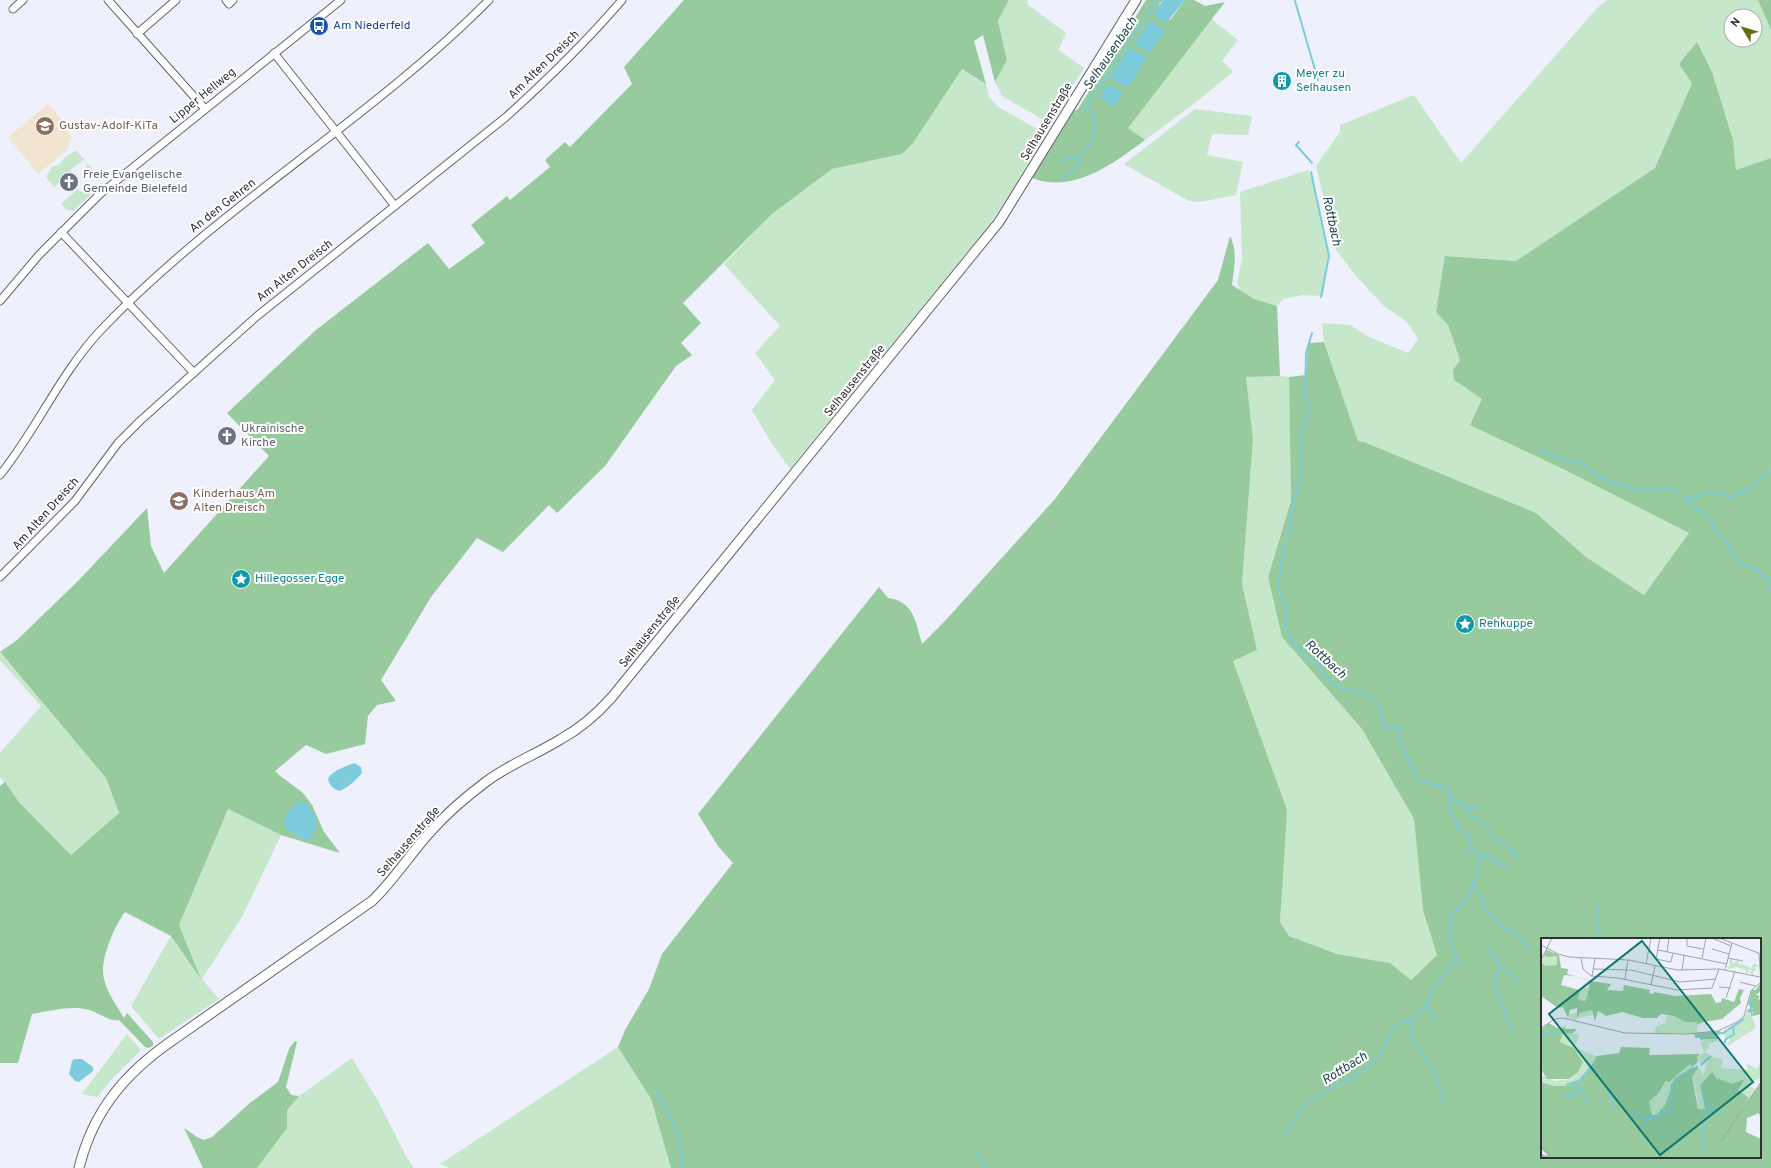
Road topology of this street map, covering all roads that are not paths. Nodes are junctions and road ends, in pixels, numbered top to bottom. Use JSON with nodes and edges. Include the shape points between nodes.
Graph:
{"nodes":[{"id":1,"x":23,"y":0,"type":"edge"},
{"id":2,"x":176,"y":0,"type":"edge"},
{"id":3,"x":341,"y":0,"type":"edge"},
{"id":4,"x":489,"y":0,"type":"edge"},
{"id":5,"x":622,"y":0,"type":"edge"},
{"id":6,"x":1136,"y":0,"type":"edge"},
{"id":7,"x":112,"y":1,"type":"edge"},
{"id":8,"x":13,"y":9,"type":"dead end"},
{"id":9,"x":137,"y":34,"type":"junction"},
{"id":10,"x":274,"y":53,"type":"junction"},
{"id":11,"x":204,"y":109,"type":"junction"},
{"id":12,"x":336,"y":131,"type":"junction"},
{"id":13,"x":395,"y":206,"type":"junction"},
{"id":14,"x":61,"y":232,"type":"junction"},
{"id":15,"x":0,"y":301,"type":"edge"},
{"id":16,"x":128,"y":303,"type":"junction"},
{"id":17,"x":194,"y":373,"type":"junction"},
{"id":18,"x":0,"y":476,"type":"edge"},
{"id":19,"x":0,"y":577,"type":"edge"},
{"id":20,"x":79,"y":1168,"type":"edge"}],
"edges":[{"from":1,"to":8,"type":"street"},
{"from":2,"to":9,"type":"street"},
{"from":3,"to":10,"type":"street","name":"Lipper Hellweg"},
{"from":4,"to":12,"type":"street","name":"An den Gehren","via":[[436,50]]},
{"from":5,"to":13,"type":"street","name":"Am Alten Dreisch","via":[[542,84],[468,149]]},
{"from":6,"to":20,"type":"street","name":"Selhausenstraße","via":[[999,222],[612,697],[582,726],[510,766],[454,808],[430,832],[372,901],[150,1058],[119,1087],[102,1111],[87,1141]]},
{"from":7,"to":9,"type":"street"},
{"from":9,"to":11,"type":"street"},
{"from":10,"to":11,"type":"street","name":"Lipper Hellweg"},
{"from":10,"to":12,"type":"street"},
{"from":11,"to":14,"type":"street","name":"Lipper Hellweg","via":[[106,189]]},
{"from":12,"to":13,"type":"street"},
{"from":12,"to":16,"type":"street","name":"An den Gehren","via":[[194,243]]},
{"from":13,"to":17,"type":"street","name":"Am Alten Dreisch","via":[[256,317]]},
{"from":14,"to":15,"type":"street","name":"Lipper Hellweg"},
{"from":14,"to":16,"type":"street"},
{"from":16,"to":17,"type":"street"},
{"from":16,"to":18,"type":"street","name":"An den Gehren","via":[[100,331],[72,365]]},
{"from":17,"to":19,"type":"street","name":"Am Alten Dreisch","via":[[126,434],[75,501]]}]}
